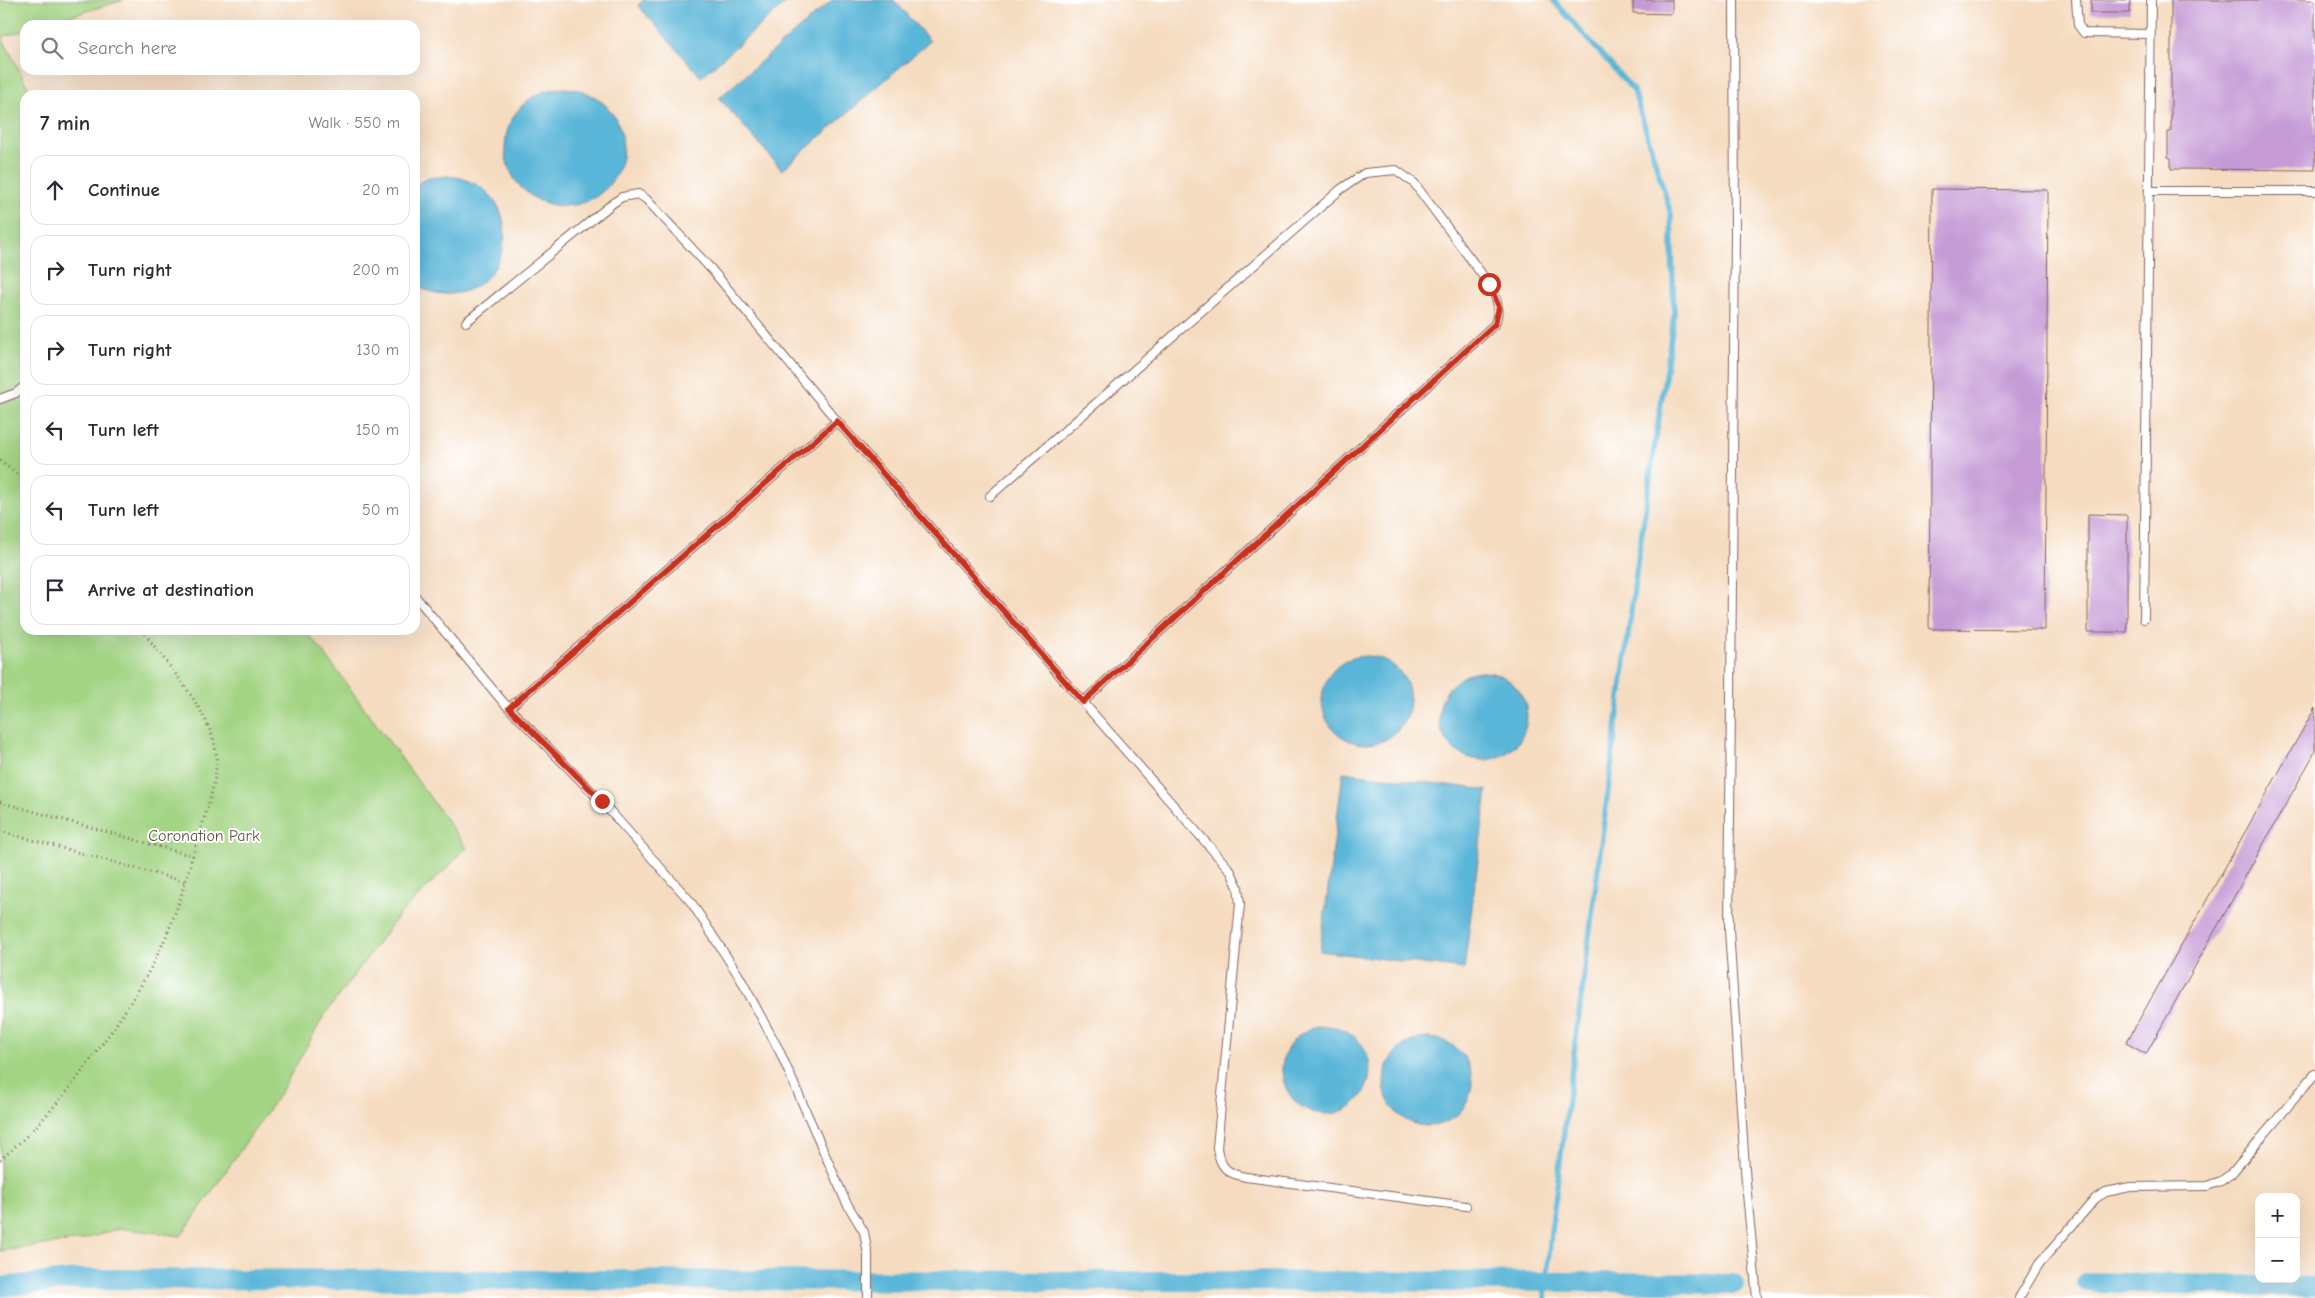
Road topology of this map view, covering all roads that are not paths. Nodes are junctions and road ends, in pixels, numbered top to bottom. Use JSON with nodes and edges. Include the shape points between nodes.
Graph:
{"nodes":[{"id":1,"x":1734,"y":0,"type":"edge"},
{"id":2,"x":2076,"y":0,"type":"edge"},
{"id":3,"x":2151,"y":0,"type":"edge"},
{"id":4,"x":2150,"y":34,"type":"junction"},
{"id":5,"x":2149,"y":191,"type":"junction"},
{"id":6,"x":2315,"y":191,"type":"edge"},
{"id":7,"x":466,"y":322,"type":"dead end"},
{"id":8,"x":20,"y":390,"type":"edge"},
{"id":9,"x":0,"y":400,"type":"edge"},
{"id":10,"x":837,"y":421,"type":"junction"},
{"id":11,"x":990,"y":496,"type":"dead end"},
{"id":12,"x":420,"y":602,"type":"edge"},
{"id":13,"x":2144,"y":619,"type":"dead end"},
{"id":14,"x":1083,"y":702,"type":"junction"},
{"id":15,"x":509,"y":708,"type":"junction"},
{"id":16,"x":2315,"y":1074,"type":"edge"},
{"id":17,"x":1466,"y":1206,"type":"dead end"},
{"id":18,"x":868,"y":1298,"type":"edge"},
{"id":19,"x":1757,"y":1298,"type":"edge"},
{"id":20,"x":2019,"y":1298,"type":"edge"}],
"edges":[{"from":1,"to":19,"type":"lane","via":[[1729,930]]},
{"from":2,"to":4,"type":"lane","via":[[2078,25],[2084,33]]},
{"from":3,"to":4,"type":"lane"},
{"from":4,"to":5,"type":"lane"},
{"from":5,"to":6,"type":"lane"},
{"from":5,"to":13,"type":"lane"},
{"from":7,"to":10,"type":"lane","via":[[613,203],[630,194],[638,194],[712,270]]},
{"from":8,"to":9,"type":"lane"},
{"from":10,"to":14,"type":"lane"},
{"from":10,"to":15,"type":"lane"},
{"from":11,"to":14,"type":"lane","via":[[1341,189],[1365,173],[1396,170],[1414,183],[1496,298],[1499,307],[1495,324]]},
{"from":12,"to":15,"type":"lane"},
{"from":14,"to":17,"type":"lane","via":[[1230,870],[1238,887],[1240,904],[1217,1148],[1219,1160],[1226,1170],[1246,1177]]},
{"from":15,"to":18,"type":"lane","via":[[602,801],[691,902],[739,976],[779,1050],[846,1202],[864,1232],[868,1254]]},
{"from":16,"to":20,"type":"lane","via":[[2231,1174],[2221,1181],[2193,1188],[2118,1188],[2096,1198],[2039,1264]]}]}
